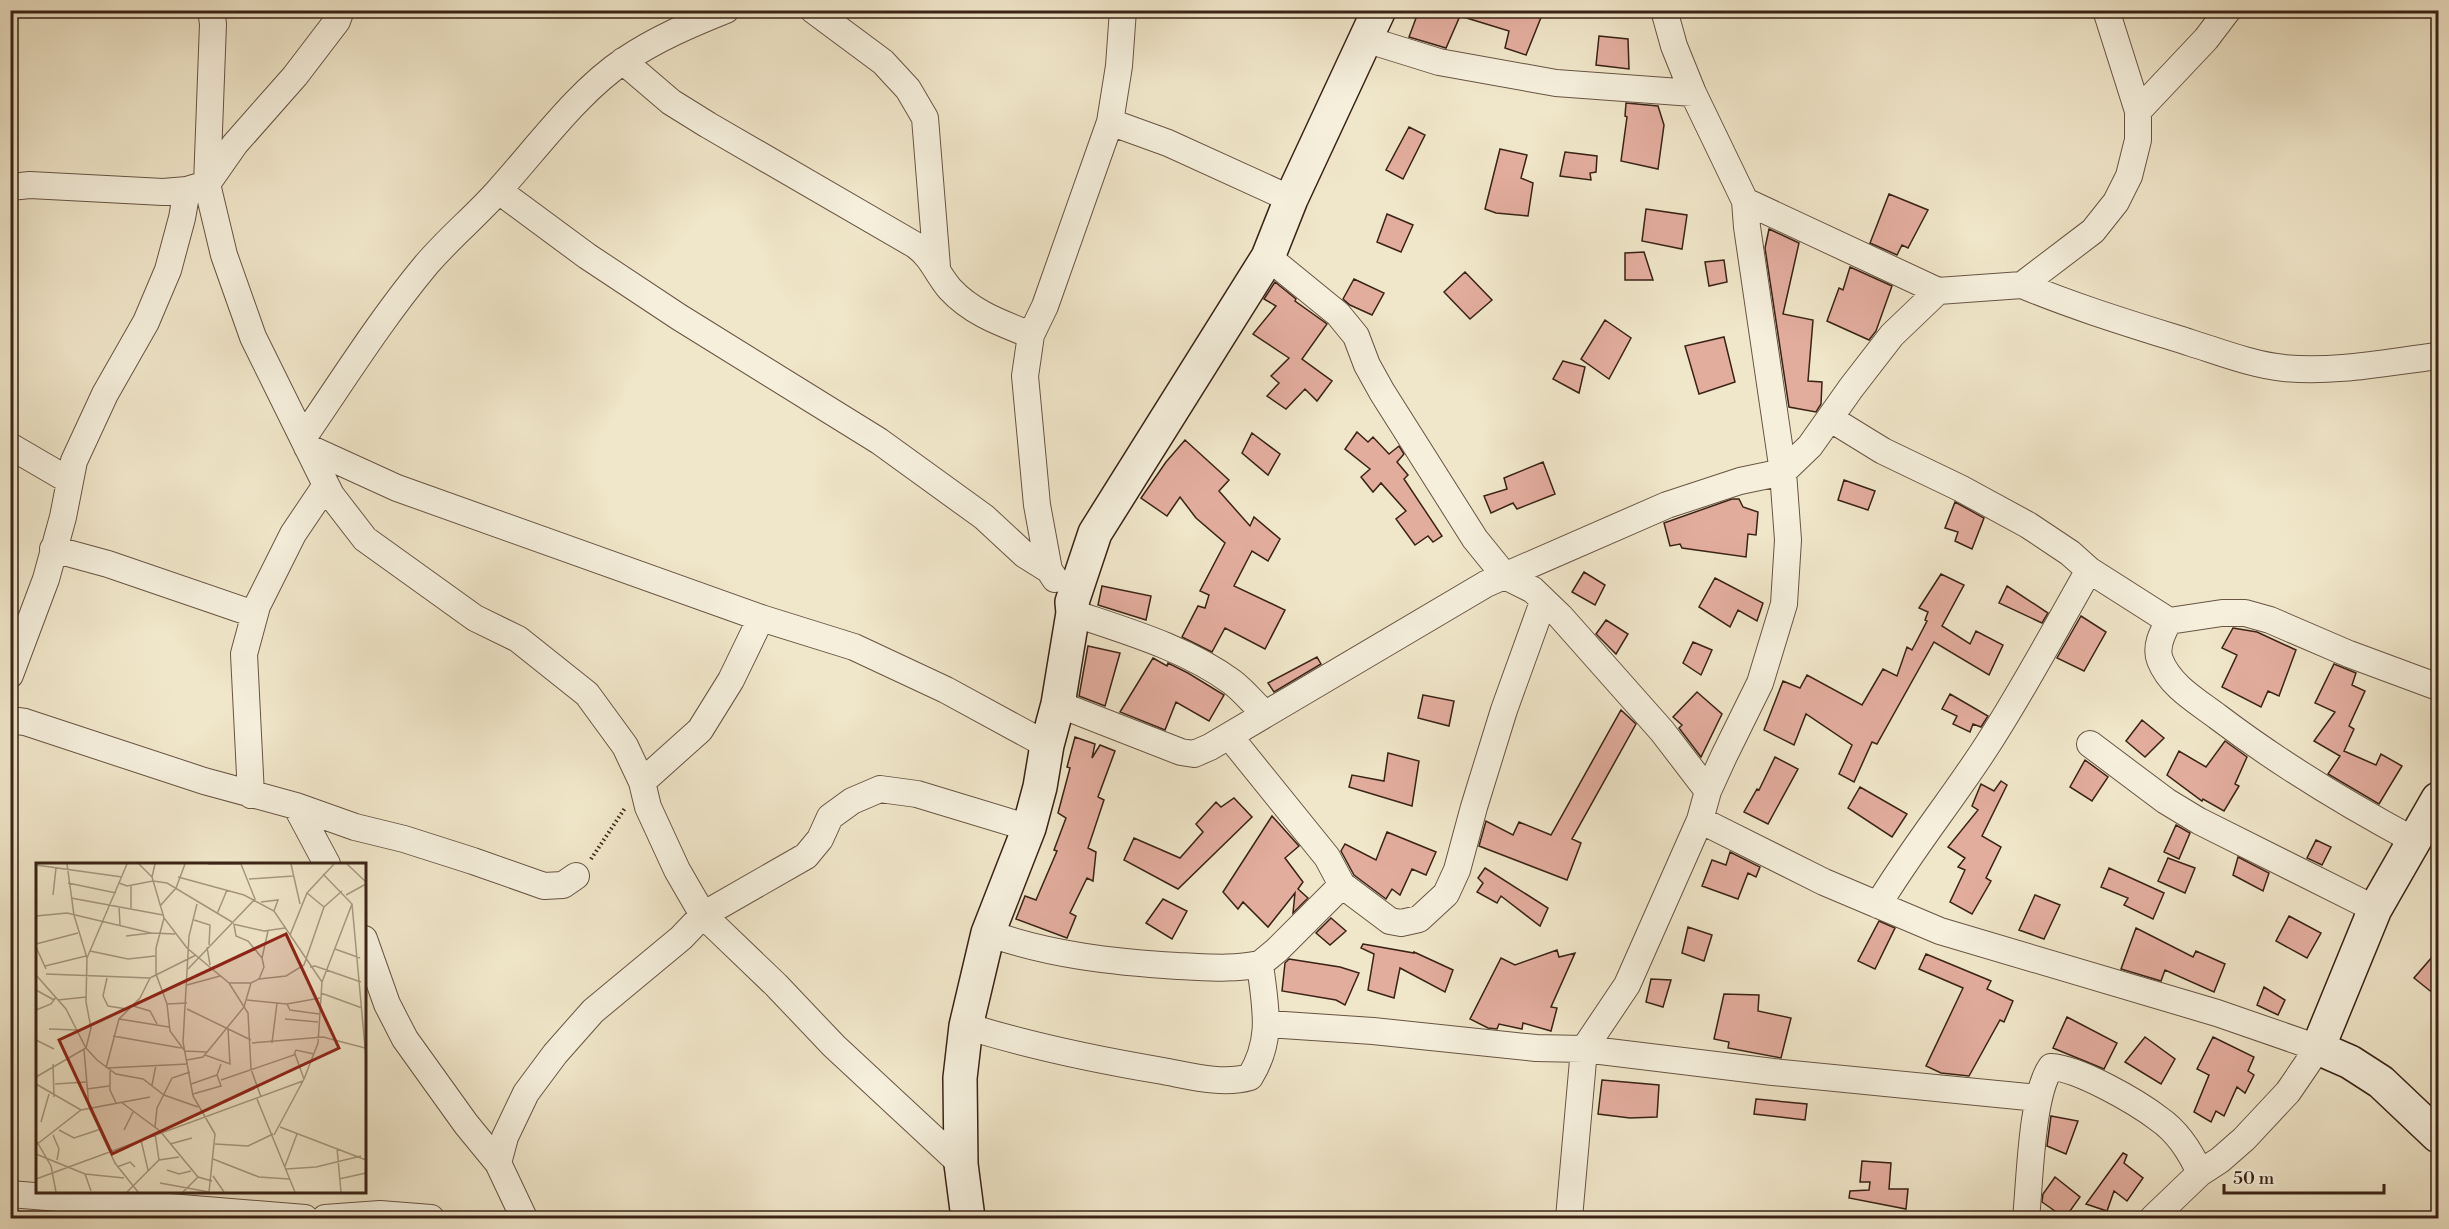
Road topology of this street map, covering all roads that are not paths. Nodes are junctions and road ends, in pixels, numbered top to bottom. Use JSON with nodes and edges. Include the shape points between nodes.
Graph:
{"nodes":[{"id":1,"x":211,"y":10,"type":"edge"},
{"id":2,"x":341,"y":10,"type":"edge"},
{"id":3,"x":726,"y":10,"type":"edge"},
{"id":4,"x":813,"y":10,"type":"edge"},
{"id":5,"x":1123,"y":10,"type":"edge"},
{"id":6,"x":1664,"y":10,"type":"edge"},
{"id":7,"x":2106,"y":10,"type":"edge"},
{"id":8,"x":2228,"y":10,"type":"edge"},
{"id":9,"x":1372,"y":25,"type":"edge"},
{"id":10,"x":623,"y":61,"type":"junction"},
{"id":11,"x":1693,"y":93,"type":"junction"},
{"id":12,"x":2138,"y":111,"type":"junction"},
{"id":13,"x":1110,"y":122,"type":"junction"},
{"id":14,"x":10,"y":187,"type":"edge"},
{"id":15,"x":197,"y":187,"type":"junction"},
{"id":16,"x":499,"y":191,"type":"junction"},
{"id":17,"x":1291,"y":199,"type":"junction"},
{"id":18,"x":1745,"y":201,"type":"junction"},
{"id":19,"x":1268,"y":257,"type":"junction"},
{"id":20,"x":937,"y":267,"type":"junction"},
{"id":21,"x":2022,"y":285,"type":"junction"},
{"id":22,"x":1938,"y":291,"type":"junction"},
{"id":23,"x":1031,"y":335,"type":"junction"},
{"id":24,"x":2439,"y":356,"type":"edge"},
{"id":25,"x":1831,"y":419,"type":"junction"},
{"id":26,"x":305,"y":443,"type":"junction"},
{"id":27,"x":10,"y":446,"type":"edge"},
{"id":28,"x":1783,"y":471,"type":"junction"},
{"id":29,"x":70,"y":480,"type":"junction"},
{"id":30,"x":326,"y":485,"type":"junction"},
{"id":31,"x":53,"y":549,"type":"junction"},
{"id":32,"x":1049,"y":570,"type":"junction"},
{"id":33,"x":2089,"y":570,"type":"junction"},
{"id":34,"x":1505,"y":576,"type":"junction"},
{"id":35,"x":1543,"y":602,"type":"junction"},
{"id":36,"x":1073,"y":607,"type":"junction"},
{"id":37,"x":254,"y":614,"type":"junction"},
{"id":38,"x":761,"y":618,"type":"junction"},
{"id":39,"x":2169,"y":621,"type":"junction"},
{"id":40,"x":10,"y":675,"type":"edge"},
{"id":41,"x":2439,"y":687,"type":"edge"},
{"id":42,"x":1058,"y":704,"type":"junction"},
{"id":43,"x":1265,"y":714,"type":"junction"},
{"id":44,"x":10,"y":720,"type":"edge"},
{"id":45,"x":1230,"y":737,"type":"junction"},
{"id":46,"x":2090,"y":744,"type":"dead end"},
{"id":47,"x":1047,"y":745,"type":"junction"},
{"id":48,"x":642,"y":782,"type":"junction"},
{"id":49,"x":1708,"y":791,"type":"junction"},
{"id":50,"x":250,"y":795,"type":"junction"},
{"id":51,"x":2439,"y":799,"type":"edge"},
{"id":52,"x":296,"y":806,"type":"junction"},
{"id":53,"x":1700,"y":820,"type":"junction"},
{"id":54,"x":1029,"y":828,"type":"junction"},
{"id":55,"x":2415,"y":841,"type":"junction"},
{"id":56,"x":326,"y":863,"type":"edge"},
{"id":57,"x":576,"y":876,"type":"road end"},
{"id":58,"x":1342,"y":885,"type":"junction"},
{"id":59,"x":1878,"y":905,"type":"junction"},
{"id":60,"x":2375,"y":909,"type":"junction"},
{"id":61,"x":704,"y":915,"type":"junction"},
{"id":62,"x":988,"y":933,"type":"junction"},
{"id":63,"x":366,"y":946,"type":"edge"},
{"id":64,"x":1260,"y":964,"type":"junction"},
{"id":65,"x":1268,"y":1024,"type":"junction"},
{"id":66,"x":966,"y":1026,"type":"junction"},
{"id":67,"x":2318,"y":1048,"type":"junction"},
{"id":68,"x":1584,"y":1049,"type":"junction"},
{"id":69,"x":2038,"y":1098,"type":"junction"},
{"id":70,"x":2439,"y":1136,"type":"edge"},
{"id":71,"x":498,"y":1162,"type":"junction"},
{"id":72,"x":961,"y":1164,"type":"junction"},
{"id":73,"x":2200,"y":1173,"type":"junction"},
{"id":74,"x":10,"y":1194,"type":"edge"},
{"id":75,"x":146,"y":1212,"type":"edge"},
{"id":76,"x":305,"y":1218,"type":"edge"},
{"id":77,"x":325,"y":1218,"type":"edge"},
{"id":78,"x":431,"y":1218,"type":"edge"},
{"id":79,"x":524,"y":1218,"type":"edge"},
{"id":80,"x":968,"y":1218,"type":"edge"},
{"id":81,"x":1569,"y":1218,"type":"edge"},
{"id":82,"x":2026,"y":1218,"type":"edge"},
{"id":83,"x":2153,"y":1218,"type":"edge"}],
"edges":[{"from":1,"to":15,"type":"street","via":[[213,24]]},
{"from":2,"to":15,"type":"street","via":[[337,21],[295,76]]},
{"from":3,"to":10,"type":"street","via":[[682,28]]},
{"from":4,"to":20,"type":"street","via":[[883,62],[908,89],[925,118]]},
{"from":5,"to":13,"type":"street"},
{"from":6,"to":11,"type":"street"},
{"from":7,"to":12,"type":"street"},
{"from":8,"to":12,"type":"street"},
{"from":9,"to":11,"type":"street","via":[[1439,62],[1556,83]]},
{"from":9,"to":17,"type":"street"},
{"from":10,"to":16,"type":"street","via":[[596,84]]},
{"from":10,"to":20,"type":"street","via":[[671,102],[915,245]]},
{"from":11,"to":18,"type":"street"},
{"from":12,"to":21,"type":"street","via":[[2129,176],[2116,202],[2093,231]]},
{"from":13,"to":17,"type":"street","via":[[1168,143]]},
{"from":13,"to":23,"type":"street","via":[[1046,306]]},
{"from":14,"to":15,"type":"street","via":[[163,192]]},
{"from":15,"to":26,"type":"street","via":[[253,337]]},
{"from":15,"to":29,"type":"street","via":[[182,218],[168,270],[146,322],[87,429]]},
{"from":16,"to":26,"type":"street","via":[[428,263],[382,321]]},
{"from":16,"to":32,"type":"street","via":[[661,305],[906,460]]},
{"from":17,"to":19,"type":"street"},
{"from":18,"to":22,"type":"street"},
{"from":18,"to":28,"type":"street"},
{"from":19,"to":34,"type":"street","via":[[1338,314],[1356,336],[1382,392],[1475,539]]},
{"from":19,"to":36,"type":"street","via":[[1095,533]]},
{"from":20,"to":23,"type":"street","via":[[949,287],[971,309]]},
{"from":21,"to":22,"type":"street"},
{"from":21,"to":24,"type":"street","via":[[2065,303],[2281,368],[2345,368]]},
{"from":22,"to":25,"type":"street","via":[[1893,335]]},
{"from":23,"to":32,"type":"street","via":[[1025,376],[1037,505]]},
{"from":25,"to":28,"type":"street"},
{"from":25,"to":33,"type":"street","via":[[1883,451],[2028,525]]},
{"from":26,"to":30,"type":"street"},
{"from":26,"to":38,"type":"street","via":[[397,488]]},
{"from":27,"to":29,"type":"street"},
{"from":28,"to":34,"type":"street","via":[[1667,505]]},
{"from":28,"to":49,"type":"street","via":[[1788,540],[1784,604],[1760,683]]},
{"from":29,"to":31,"type":"street"},
{"from":30,"to":37,"type":"street","via":[[292,534]]},
{"from":30,"to":48,"type":"street","via":[[365,539],[475,618],[518,639],[587,694],[625,746]]},
{"from":31,"to":37,"type":"street"},
{"from":31,"to":40,"type":"street","via":[[46,579]]},
{"from":32,"to":36,"type":"street"},
{"from":33,"to":39,"type":"street"},
{"from":33,"to":59,"type":"street","via":[[1986,748]]},
{"from":34,"to":35,"type":"street","via":[[1533,590]]},
{"from":34,"to":43,"type":"street"},
{"from":35,"to":49,"type":"street","via":[[1560,616],[1654,723]]},
{"from":35,"to":58,"type":"street","via":[[1446,894],[1419,919],[1401,924],[1390,921]]},
{"from":36,"to":42,"type":"street"},
{"from":36,"to":43,"type":"street","via":[[1191,658],[1232,682]]},
{"from":37,"to":50,"type":"street","via":[[244,654]]},
{"from":38,"to":47,"type":"street","via":[[854,647],[946,690]]},
{"from":38,"to":48,"type":"street","via":[[731,680],[700,730]]},
{"from":39,"to":41,"type":"street","via":[[2245,613]]},
{"from":39,"to":55,"type":"street","via":[[2160,638],[2159,659],[2176,685],[2294,770]]},
{"from":42,"to":45,"type":"street","via":[[1181,752],[1194,754]]},
{"from":42,"to":47,"type":"street"},
{"from":43,"to":45,"type":"street"},
{"from":44,"to":50,"type":"street"},
{"from":45,"to":58,"type":"street","via":[[1327,857]]},
{"from":46,"to":60,"type":"street","via":[[2199,821]]},
{"from":47,"to":54,"type":"street"},
{"from":48,"to":61,"type":"street","via":[[648,807],[677,870]]},
{"from":49,"to":53,"type":"street"},
{"from":50,"to":52,"type":"street"},
{"from":51,"to":55,"type":"street"},
{"from":52,"to":56,"type":"street"},
{"from":52,"to":57,"type":"street","via":[[544,886],[563,885]]},
{"from":53,"to":59,"type":"street"},
{"from":53,"to":68,"type":"street","via":[[1628,985]]},
{"from":54,"to":61,"type":"street","via":[[917,794],[880,789],[852,801],[830,817],[806,856]]},
{"from":54,"to":62,"type":"street"},
{"from":55,"to":60,"type":"street"},
{"from":58,"to":64,"type":"street"},
{"from":59,"to":67,"type":"street","via":[[1940,931],[2217,1013]]},
{"from":60,"to":67,"type":"street"},
{"from":61,"to":71,"type":"street","via":[[592,1011],[555,1054],[526,1093]]},
{"from":61,"to":72,"type":"street","via":[[834,1046]]},
{"from":62,"to":64,"type":"street","via":[[1062,954],[1147,965],[1220,969]]},
{"from":62,"to":66,"type":"street"},
{"from":63,"to":71,"type":"street","via":[[387,1004],[405,1039]]},
{"from":64,"to":65,"type":"street"},
{"from":65,"to":66,"type":"street","via":[[1259,1062],[1250,1077],[1223,1079],[1088,1057]]},
{"from":65,"to":68,"type":"street"},
{"from":66,"to":72,"type":"street","via":[[960,1078]]},
{"from":67,"to":70,"type":"street","via":[[2381,1082]]},
{"from":67,"to":73,"type":"street","via":[[2288,1092],[2244,1139]]},
{"from":68,"to":69,"type":"street"},
{"from":68,"to":81,"type":"street"},
{"from":69,"to":73,"type":"street","via":[[2051,1067],[2075,1072],[2160,1119],[2190,1151]]},
{"from":69,"to":82,"type":"street"},
{"from":71,"to":79,"type":"street"},
{"from":72,"to":80,"type":"street"},
{"from":73,"to":83,"type":"street"},
{"from":74,"to":75,"type":"street"},
{"from":75,"to":76,"type":"street"},
{"from":77,"to":78,"type":"street","via":[[380,1214]]}]}
